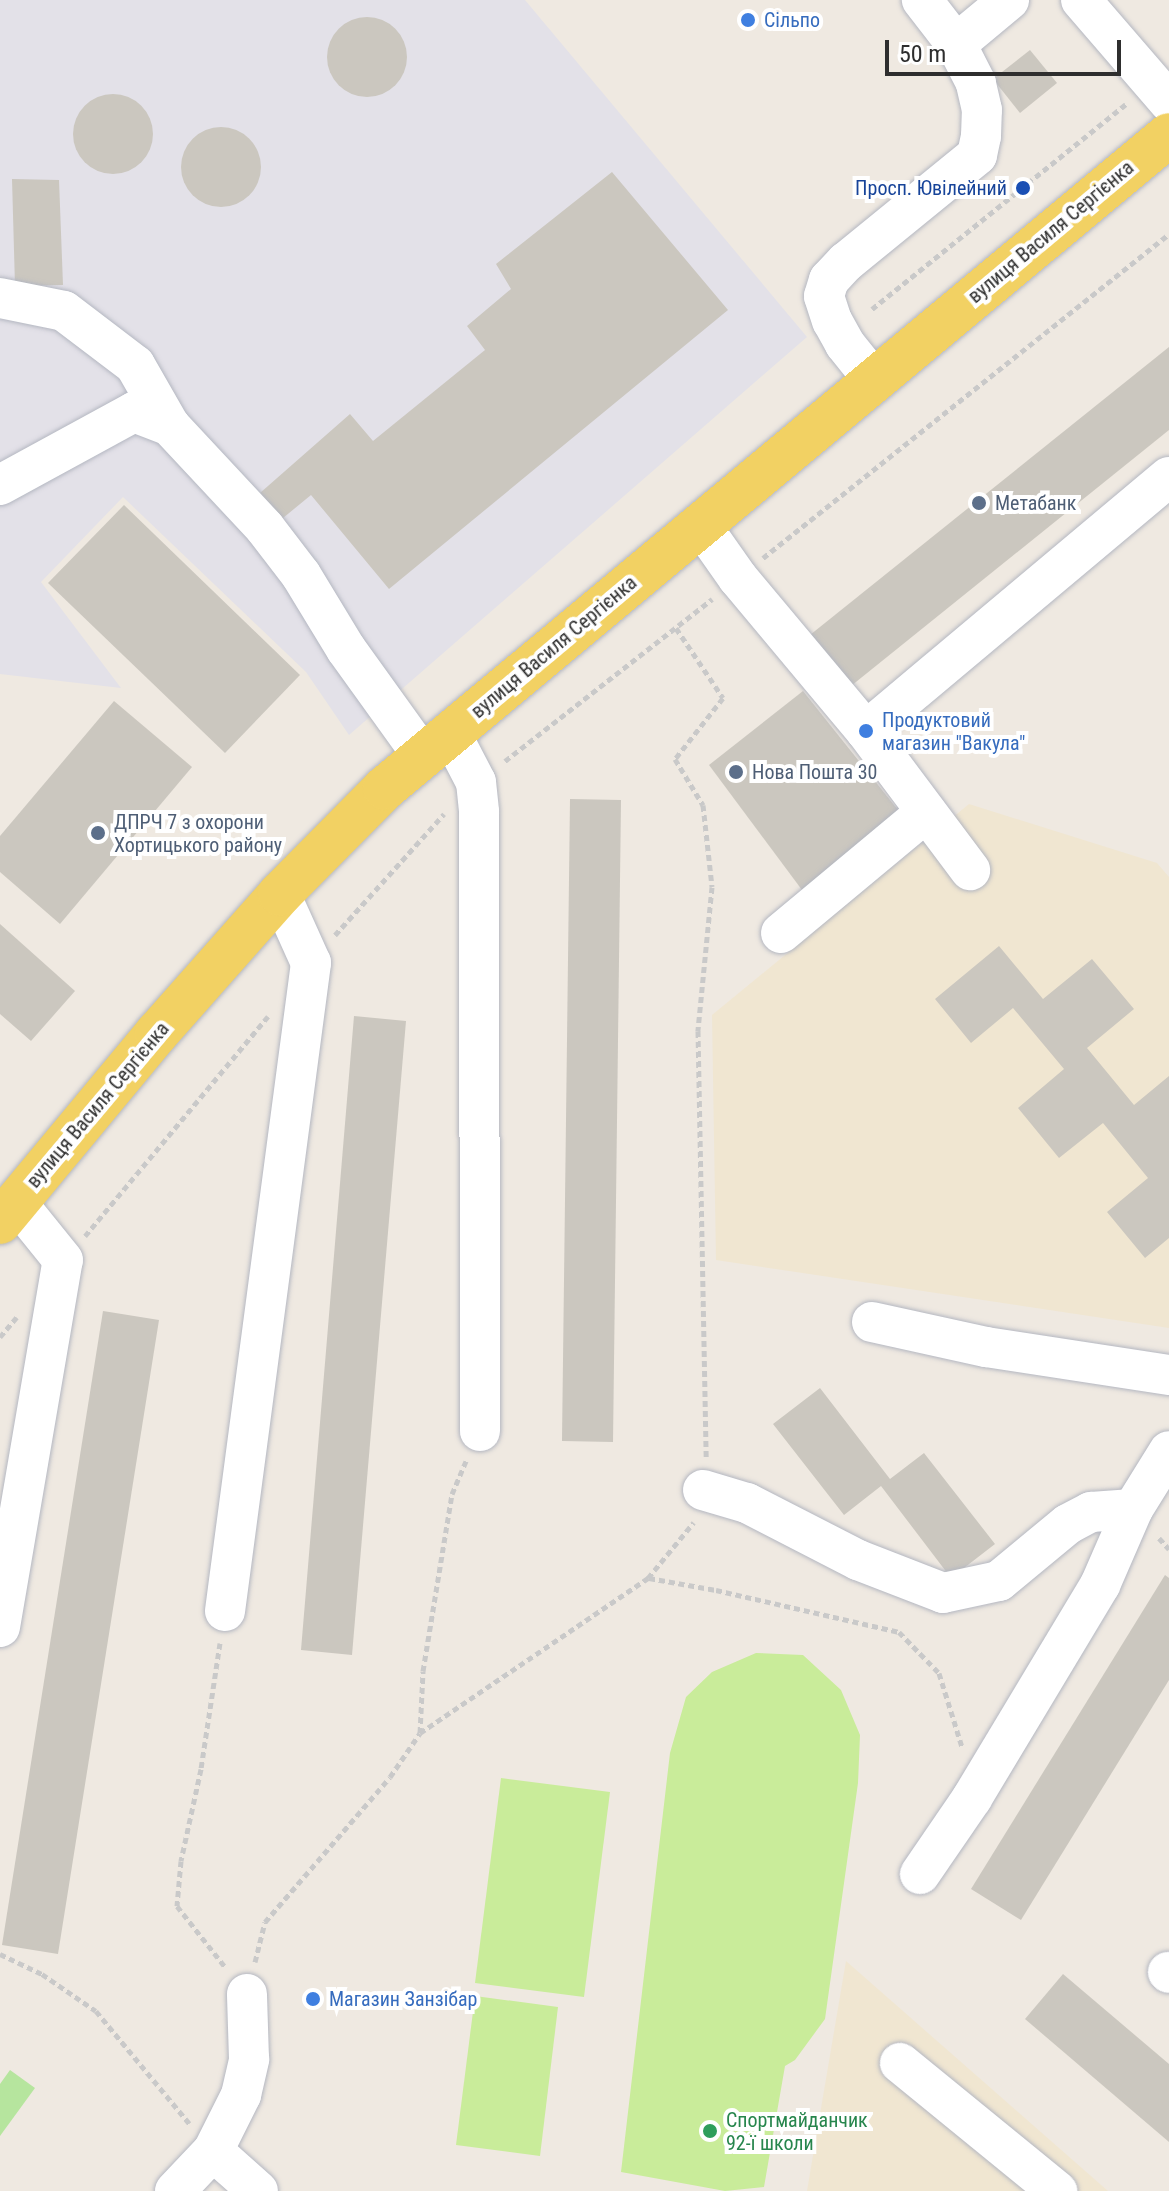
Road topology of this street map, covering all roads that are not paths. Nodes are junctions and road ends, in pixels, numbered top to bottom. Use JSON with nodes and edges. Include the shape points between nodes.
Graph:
{"nodes":[{"id":1,"x":922,"y":0,"type":"edge"},
{"id":2,"x":1009,"y":0,"type":"edge"},
{"id":3,"x":1081,"y":0,"type":"edge"},
{"id":4,"x":956,"y":44,"type":"junction"},
{"id":5,"x":1160,"y":91,"type":"edge"},
{"id":6,"x":1169,"y":135,"type":"edge"},
{"id":7,"x":0,"y":298,"type":"edge"},
{"id":8,"x":873,"y":379,"type":"junction"},
{"id":9,"x":170,"y":426,"type":"junction"},
{"id":10,"x":1169,"y":477,"type":"edge"},
{"id":11,"x":0,"y":485,"type":"edge"},
{"id":12,"x":700,"y":524,"type":"junction"},
{"id":13,"x":866,"y":731,"type":"junction"},
{"id":14,"x":437,"y":745,"type":"junction"},
{"id":15,"x":926,"y":812,"type":"junction"},
{"id":16,"x":970,"y":870,"type":"dead end"},
{"id":17,"x":280,"y":894,"type":"junction"},
{"id":18,"x":781,"y":933,"type":"dead end"},
{"id":19,"x":8,"y":1213,"type":"edge"},
{"id":20,"x":872,"y":1322,"type":"dead end"},
{"id":21,"x":1169,"y":1375,"type":"edge"},
{"id":22,"x":480,"y":1431,"type":"road end"},
{"id":23,"x":1169,"y":1451,"type":"edge"},
{"id":24,"x":703,"y":1490,"type":"road end"},
{"id":25,"x":1133,"y":1509,"type":"junction"},
{"id":26,"x":225,"y":1611,"type":"road end"},
{"id":27,"x":0,"y":1627,"type":"edge"},
{"id":28,"x":920,"y":1874,"type":"dead end"},
{"id":29,"x":247,"y":1994,"type":"road end"},
{"id":30,"x":900,"y":2063,"type":"dead end"},
{"id":31,"x":213,"y":2151,"type":"junction"},
{"id":32,"x":175,"y":2191,"type":"edge"},
{"id":33,"x":258,"y":2191,"type":"edge"},
{"id":34,"x":1057,"y":2191,"type":"edge"}],
"edges":[{"from":1,"to":4,"type":"lane"},
{"from":2,"to":4,"type":"lane"},
{"from":3,"to":5,"type":"lane"},
{"from":4,"to":8,"type":"lane","via":[[976,83],[982,110],[977,155],[846,262],[829,280],[824,296],[845,344]]},
{"from":6,"to":8,"type":"main road","name":"вулиця Василя Сергієнка"},
{"from":7,"to":9,"type":"lane","via":[[64,311],[135,365]]},
{"from":8,"to":12,"type":"main road","name":"вулиця Василя Сергієнка"},
{"from":9,"to":11,"type":"lane","via":[[134,412]]},
{"from":9,"to":14,"type":"lane","via":[[265,528],[346,649]]},
{"from":10,"to":13,"type":"lane"},
{"from":12,"to":13,"type":"lane","via":[[738,578]]},
{"from":12,"to":14,"type":"main road","name":"вулиця Василя Сергієнка"},
{"from":13,"to":15,"type":"lane"},
{"from":14,"to":17,"type":"main road","name":"вулиця Василя Сергієнка","via":[[385,788]]},
{"from":14,"to":22,"type":"lane","via":[[476,782],[479,812]]},
{"from":15,"to":16,"type":"lane"},
{"from":15,"to":18,"type":"lane"},
{"from":17,"to":19,"type":"main road","name":"вулиця Василя Сергієнка"},
{"from":17,"to":26,"type":"lane","via":[[311,963]]},
{"from":19,"to":27,"type":"lane","via":[[63,1260]]},
{"from":20,"to":21,"type":"lane","via":[[986,1347]]},
{"from":23,"to":25,"type":"lane"},
{"from":24,"to":25,"type":"lane","via":[[747,1503],[858,1560],[943,1593],[999,1581],[1068,1524],[1091,1512]]},
{"from":25,"to":28,"type":"lane","via":[[1100,1585]]},
{"from":29,"to":31,"type":"lane","via":[[249,2059],[244,2083]]},
{"from":30,"to":34,"type":"lane"},
{"from":31,"to":32,"type":"lane"},
{"from":31,"to":33,"type":"lane"}]}
